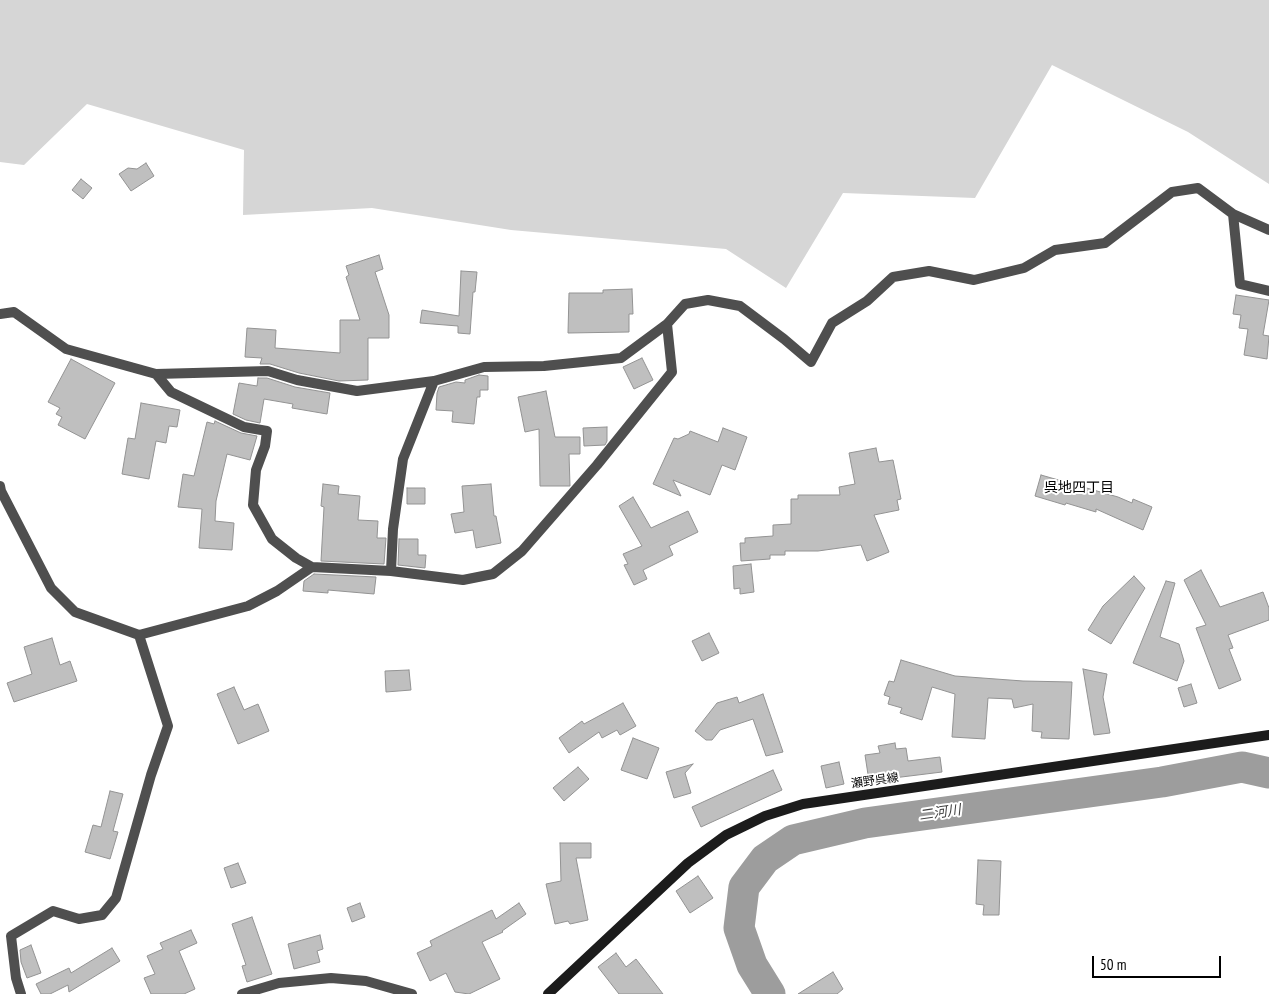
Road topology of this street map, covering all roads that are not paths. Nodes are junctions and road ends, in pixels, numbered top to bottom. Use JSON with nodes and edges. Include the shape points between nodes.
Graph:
{"nodes":[{"id":1,"x":1233,"y":214,"type":"junction"},
{"id":2,"x":1269,"y":230,"type":"edge"},
{"id":3,"x":1269,"y":291,"type":"edge"},
{"id":4,"x":0,"y":314,"type":"edge"},
{"id":5,"x":668,"y":324,"type":"junction"},
{"id":6,"x":156,"y":374,"type":"junction"},
{"id":7,"x":434,"y":382,"type":"junction"},
{"id":8,"x":0,"y":486,"type":"edge"},
{"id":9,"x":312,"y":567,"type":"junction"},
{"id":10,"x":391,"y":571,"type":"junction"},
{"id":11,"x":139,"y":635,"type":"junction"},
{"id":12,"x":1269,"y":735,"type":"edge"},
{"id":13,"x":21,"y":994,"type":"edge"},
{"id":14,"x":242,"y":994,"type":"edge"},
{"id":15,"x":412,"y":994,"type":"edge"},
{"id":16,"x":548,"y":994,"type":"edge"}],
"edges":[{"from":1,"to":2,"type":"street"},
{"from":1,"to":3,"type":"street","via":[[1240,284]]},
{"from":1,"to":5,"type":"street","via":[[1198,188],[1172,192],[1105,244],[1055,250],[1024,268],[974,280],[929,271],[893,278],[867,301],[832,323],[810,362],[740,306],[708,300],[685,304]]},
{"from":4,"to":6,"type":"street","via":[[14,312],[66,349]]},
{"from":5,"to":7,"type":"street","via":[[621,358],[544,366],[484,367]]},
{"from":5,"to":10,"type":"street","via":[[672,372],[522,551],[493,574],[463,580]]},
{"from":6,"to":7,"type":"street","via":[[268,371],[357,391]]},
{"from":6,"to":9,"type":"street","via":[[172,392],[187,400],[244,426],[266,431],[265,446],[256,470],[253,505],[272,539]]},
{"from":7,"to":10,"type":"street","via":[[404,459],[393,529]]},
{"from":8,"to":11,"type":"street","via":[[51,588],[75,612]]},
{"from":9,"to":10,"type":"street"},
{"from":9,"to":11,"type":"street","via":[[248,606]]},
{"from":11,"to":13,"type":"street","via":[[168,726],[116,898],[102,915],[79,920],[53,911],[11,936]]},
{"from":12,"to":16,"type":"main road","name":"瀬野呉線","via":[[803,804],[765,816],[726,835],[688,863]]},
{"from":14,"to":15,"type":"street","via":[[279,984],[331,978],[366,981]]}]}
